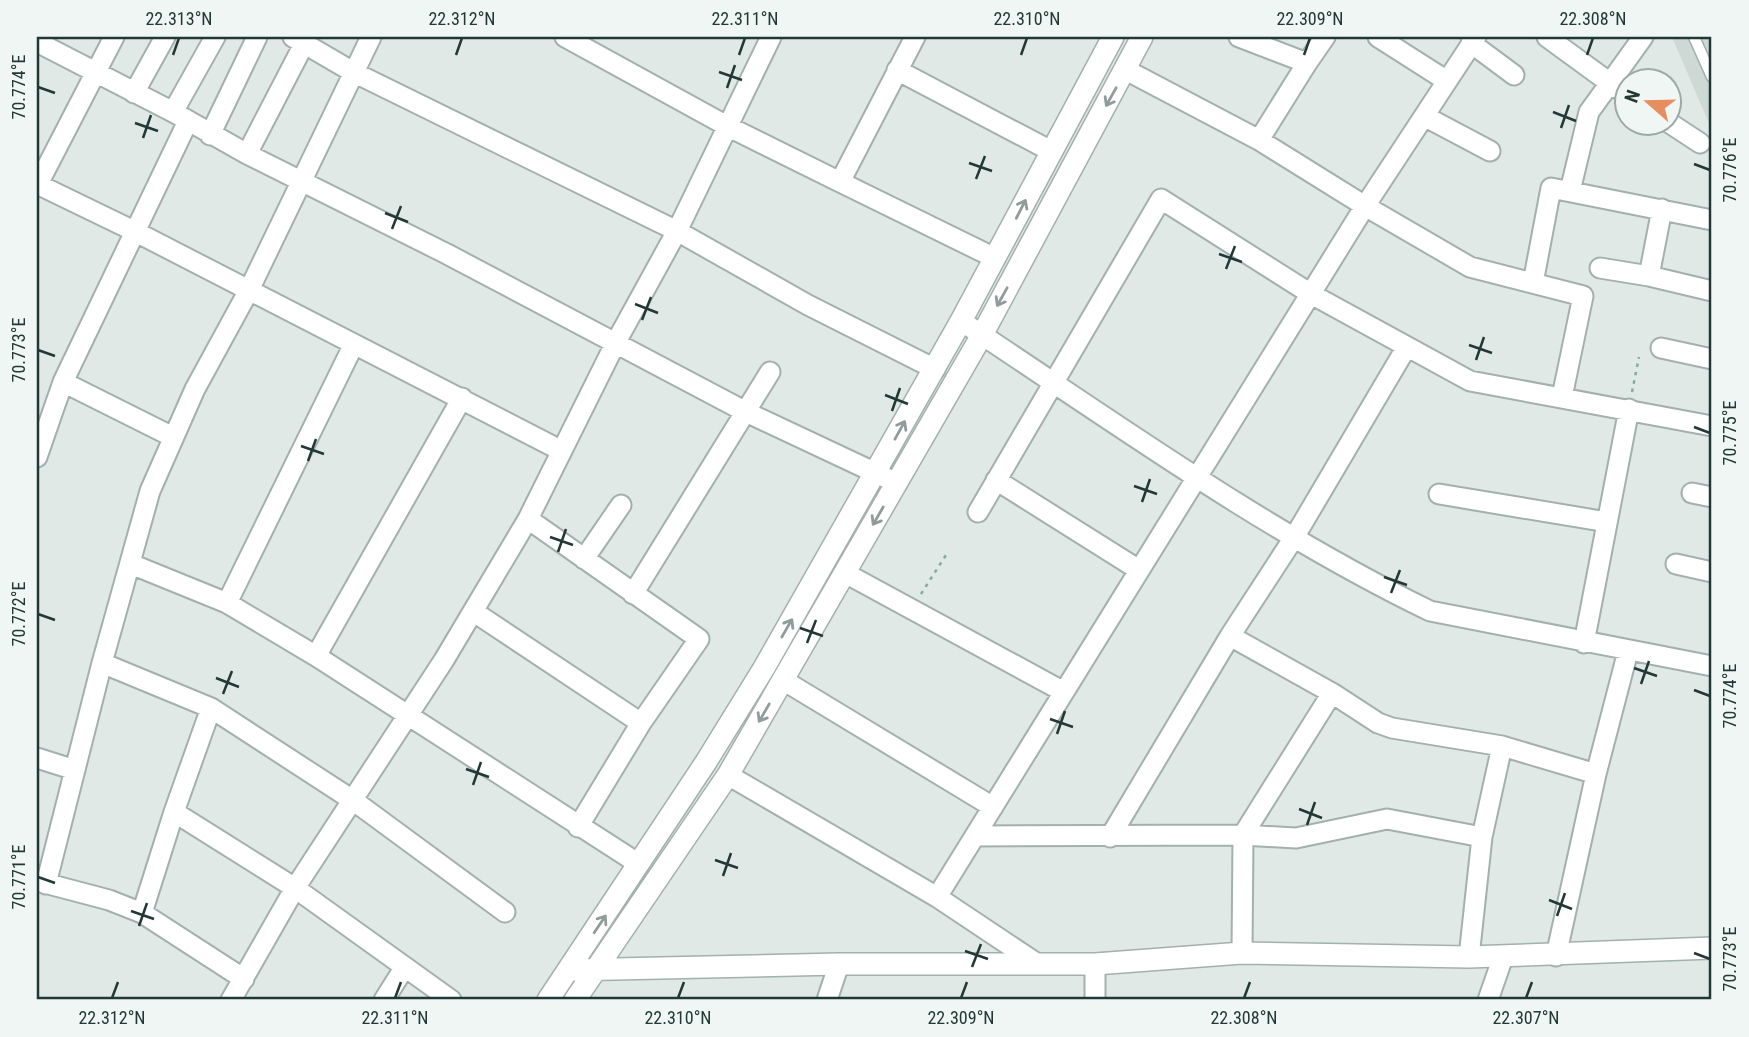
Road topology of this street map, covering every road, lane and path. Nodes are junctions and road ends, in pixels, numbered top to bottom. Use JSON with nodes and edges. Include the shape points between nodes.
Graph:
{"nodes":[{"id":1,"x":114,"y":37,"type":"edge"},
{"id":2,"x":165,"y":37,"type":"edge"},
{"id":3,"x":215,"y":37,"type":"edge"},
{"id":4,"x":257,"y":37,"type":"edge"},
{"id":5,"x":371,"y":37,"type":"edge"},
{"id":6,"x":565,"y":37,"type":"edge"},
{"id":7,"x":771,"y":37,"type":"edge"},
{"id":8,"x":915,"y":37,"type":"edge"},
{"id":9,"x":1113,"y":37,"type":"edge"},
{"id":10,"x":1142,"y":37,"type":"edge"},
{"id":11,"x":1239,"y":37,"type":"edge"},
{"id":12,"x":1325,"y":37,"type":"edge"},
{"id":13,"x":1378,"y":37,"type":"edge"},
{"id":14,"x":1547,"y":37,"type":"edge"},
{"id":15,"x":1643,"y":37,"type":"edge"},
{"id":16,"x":1695,"y":37,"type":"edge"},
{"id":17,"x":299,"y":40,"type":"edge"},
{"id":18,"x":1474,"y":40,"type":"edge"},
{"id":19,"x":37,"y":42,"type":"edge"},
{"id":20,"x":1307,"y":63,"type":"junction"},
{"id":21,"x":897,"y":70,"type":"junction"},
{"id":22,"x":1126,"y":70,"type":"junction"},
{"id":23,"x":96,"y":71,"type":"junction"},
{"id":24,"x":353,"y":72,"type":"junction"},
{"id":25,"x":1514,"y":75,"type":"dead end"},
{"id":26,"x":1712,"y":77,"type":"edge"},
{"id":27,"x":1447,"y":81,"type":"junction"},
{"id":28,"x":1610,"y":83,"type":"junction"},
{"id":29,"x":134,"y":93,"type":"junction"},
{"id":30,"x":181,"y":116,"type":"junction"},
{"id":31,"x":1424,"y":116,"type":"junction"},
{"id":32,"x":727,"y":126,"type":"junction"},
{"id":33,"x":1682,"y":131,"type":"edge"},
{"id":34,"x":211,"y":135,"type":"junction"},
{"id":35,"x":1258,"y":140,"type":"junction"},
{"id":36,"x":1700,"y":143,"type":"dead end"},
{"id":37,"x":1051,"y":151,"type":"junction"},
{"id":38,"x":1490,"y":151,"type":"dead end"},
{"id":39,"x":247,"y":154,"type":"junction"},
{"id":40,"x":300,"y":182,"type":"junction"},
{"id":41,"x":840,"y":182,"type":"junction"},
{"id":42,"x":37,"y":185,"type":"edge"},
{"id":43,"x":1570,"y":191,"type":"junction"},
{"id":44,"x":1365,"y":206,"type":"junction"},
{"id":45,"x":1662,"y":209,"type":"junction"},
{"id":46,"x":1712,"y":220,"type":"edge"},
{"id":47,"x":134,"y":230,"type":"junction"},
{"id":48,"x":677,"y":231,"type":"junction"},
{"id":49,"x":995,"y":258,"type":"junction"},
{"id":50,"x":1600,"y":268,"type":"dead end"},
{"id":51,"x":1649,"y":276,"type":"junction"},
{"id":52,"x":1533,"y":284,"type":"junction"},
{"id":53,"x":248,"y":290,"type":"junction"},
{"id":54,"x":1712,"y":291,"type":"edge"},
{"id":55,"x":1311,"y":293,"type":"junction"},
{"id":56,"x":961,"y":321,"type":"junction"},
{"id":57,"x":982,"y":335,"type":"junction"},
{"id":58,"x":616,"y":342,"type":"junction"},
{"id":59,"x":354,"y":344,"type":"junction"},
{"id":60,"x":1406,"y":348,"type":"junction"},
{"id":61,"x":1661,"y":348,"type":"dead end"},
{"id":62,"x":1639,"y":357,"type":"dead end"},
{"id":63,"x":1712,"y":359,"type":"edge"},
{"id":64,"x":935,"y":369,"type":"junction"},
{"id":65,"x":771,"y":372,"type":"dead end"},
{"id":66,"x":1052,"y":381,"type":"junction"},
{"id":67,"x":63,"y":382,"type":"junction"},
{"id":68,"x":1562,"y":397,"type":"junction"},
{"id":69,"x":462,"y":398,"type":"junction"},
{"id":70,"x":1629,"y":409,"type":"junction"},
{"id":71,"x":746,"y":412,"type":"junction"},
{"id":72,"x":1712,"y":426,"type":"edge"},
{"id":73,"x":173,"y":437,"type":"junction"},
{"id":74,"x":562,"y":451,"type":"junction"},
{"id":75,"x":37,"y":457,"type":"edge"},
{"id":76,"x":876,"y":472,"type":"junction"},
{"id":77,"x":1197,"y":477,"type":"junction"},
{"id":78,"x":996,"y":480,"type":"junction"},
{"id":79,"x":897,"y":483,"type":"junction"},
{"id":80,"x":1692,"y":493,"type":"dead end"},
{"id":81,"x":1439,"y":494,"type":"dead end"},
{"id":82,"x":1712,"y":497,"type":"edge"},
{"id":83,"x":621,"y":505,"type":"dead end"},
{"id":84,"x":978,"y":512,"type":"dead end"},
{"id":85,"x":528,"y":519,"type":"junction"},
{"id":86,"x":1607,"y":522,"type":"junction"},
{"id":87,"x":1295,"y":536,"type":"junction"},
{"id":88,"x":946,"y":555,"type":"dead end"},
{"id":89,"x":584,"y":559,"type":"junction"},
{"id":90,"x":131,"y":564,"type":"junction"},
{"id":91,"x":1676,"y":564,"type":"dead end"},
{"id":92,"x":1139,"y":570,"type":"junction"},
{"id":93,"x":1712,"y":572,"type":"edge"},
{"id":94,"x":845,"y":573,"type":"junction"},
{"id":95,"x":633,"y":594,"type":"junction"},
{"id":96,"x":227,"y":603,"type":"junction"},
{"id":97,"x":911,"y":608,"type":"junction"},
{"id":98,"x":474,"y":612,"type":"junction"},
{"id":99,"x":1230,"y":636,"type":"junction"},
{"id":100,"x":1584,"y":642,"type":"junction"},
{"id":101,"x":1628,"y":650,"type":"junction"},
{"id":102,"x":316,"y":656,"type":"junction"},
{"id":103,"x":102,"y":663,"type":"junction"},
{"id":104,"x":1712,"y":666,"type":"edge"},
{"id":105,"x":783,"y":680,"type":"junction"},
{"id":106,"x":1064,"y":692,"type":"junction"},
{"id":107,"x":1332,"y":693,"type":"junction"},
{"id":108,"x":211,"y":708,"type":"junction"},
{"id":109,"x":408,"y":714,"type":"junction"},
{"id":110,"x":641,"y":723,"type":"junction"},
{"id":111,"x":1502,"y":746,"type":"junction"},
{"id":112,"x":37,"y":758,"type":"edge"},
{"id":113,"x":75,"y":770,"type":"junction"},
{"id":114,"x":1596,"y":774,"type":"junction"},
{"id":115,"x":728,"y":775,"type":"junction"},
{"id":116,"x":354,"y":801,"type":"junction"},
{"id":117,"x":993,"y":807,"type":"junction"},
{"id":118,"x":173,"y":812,"type":"junction"},
{"id":119,"x":578,"y":827,"type":"junction"},
{"id":120,"x":1243,"y":835,"type":"junction"},
{"id":121,"x":975,"y":836,"type":"junction"},
{"id":122,"x":1110,"y":837,"type":"junction"},
{"id":123,"x":1482,"y":837,"type":"junction"},
{"id":124,"x":639,"y":864,"type":"junction"},
{"id":125,"x":42,"y":882,"type":"edge"},
{"id":126,"x":295,"y":888,"type":"junction"},
{"id":127,"x":937,"y":897,"type":"junction"},
{"id":128,"x":505,"y":912,"type":"dead end"},
{"id":129,"x":142,"y":913,"type":"junction"},
{"id":130,"x":1712,"y":948,"type":"edge"},
{"id":131,"x":1242,"y":953,"type":"junction"},
{"id":132,"x":1556,"y":956,"type":"junction"},
{"id":133,"x":1469,"y":957,"type":"junction"},
{"id":134,"x":1503,"y":957,"type":"junction"},
{"id":135,"x":1036,"y":963,"type":"junction"},
{"id":136,"x":839,"y":964,"type":"junction"},
{"id":137,"x":1096,"y":964,"type":"junction"},
{"id":138,"x":404,"y":968,"type":"junction"},
{"id":139,"x":597,"y":969,"type":"junction"},
{"id":140,"x":569,"y":970,"type":"junction"},
{"id":141,"x":244,"y":979,"type":"junction"},
{"id":142,"x":231,"y":1000,"type":"edge"},
{"id":143,"x":384,"y":1000,"type":"edge"},
{"id":144,"x":451,"y":1000,"type":"edge"},
{"id":145,"x":548,"y":1000,"type":"edge"},
{"id":146,"x":575,"y":1000,"type":"edge"},
{"id":147,"x":827,"y":1000,"type":"edge"},
{"id":148,"x":1095,"y":1000,"type":"edge"},
{"id":149,"x":1488,"y":1000,"type":"edge"}],
"edges":[{"from":1,"to":23,"type":"street"},
{"from":2,"to":29,"type":"street"},
{"from":3,"to":30,"type":"street"},
{"from":4,"to":34,"type":"street"},
{"from":5,"to":24,"type":"street"},
{"from":6,"to":32,"type":"street"},
{"from":7,"to":32,"type":"street"},
{"from":8,"to":21,"type":"street"},
{"from":9,"to":37,"type":"street"},
{"from":10,"to":22,"type":"street"},
{"from":11,"to":20,"type":"street"},
{"from":12,"to":20,"type":"street"},
{"from":13,"to":27,"type":"street"},
{"from":14,"to":28,"type":"street"},
{"from":15,"to":28,"type":"street"},
{"from":16,"to":26,"type":"lane"},
{"from":17,"to":24,"type":"street"},
{"from":17,"to":39,"type":"street"},
{"from":18,"to":25,"type":"street"},
{"from":18,"to":27,"type":"street"},
{"from":19,"to":23,"type":"street"},
{"from":20,"to":35,"type":"street"},
{"from":21,"to":37,"type":"street"},
{"from":21,"to":41,"type":"street"},
{"from":22,"to":35,"type":"street"},
{"from":22,"to":57,"type":"street","one_way":true},
{"from":23,"to":29,"type":"street"},
{"from":23,"to":42,"type":"street"},
{"from":24,"to":40,"type":"street"},
{"from":24,"to":48,"type":"street"},
{"from":27,"to":31,"type":"street"},
{"from":28,"to":43,"type":"street","via":[[1590,112]]},
{"from":29,"to":30,"type":"street"},
{"from":30,"to":34,"type":"street"},
{"from":30,"to":47,"type":"street"},
{"from":31,"to":38,"type":"street"},
{"from":31,"to":44,"type":"street"},
{"from":32,"to":41,"type":"street"},
{"from":32,"to":48,"type":"street"},
{"from":33,"to":36,"type":"street"},
{"from":34,"to":39,"type":"street"},
{"from":35,"to":44,"type":"street"},
{"from":49,"to":37,"type":"street","one_way":true},
{"from":39,"to":40,"type":"street"},
{"from":40,"to":53,"type":"street"},
{"from":40,"to":58,"type":"street"},
{"from":41,"to":49,"type":"street"},
{"from":42,"to":47,"type":"street"},
{"from":43,"to":45,"type":"street"},
{"from":43,"to":52,"type":"street","via":[[1551,188]]},
{"from":44,"to":52,"type":"street","via":[[1470,267]]},
{"from":44,"to":55,"type":"street"},
{"from":45,"to":46,"type":"street"},
{"from":45,"to":51,"type":"street"},
{"from":47,"to":53,"type":"street"},
{"from":47,"to":67,"type":"street"},
{"from":48,"to":58,"type":"street"},
{"from":48,"to":64,"type":"street"},
{"from":49,"to":56,"type":"street"},
{"from":50,"to":51,"type":"street"},
{"from":51,"to":54,"type":"street"},
{"from":52,"to":68,"type":"street","via":[[1583,296]]},
{"from":53,"to":59,"type":"street"},
{"from":53,"to":73,"type":"street"},
{"from":55,"to":60,"type":"street"},
{"from":55,"to":66,"type":"street","via":[[1161,199]]},
{"from":55,"to":77,"type":"street"},
{"from":56,"to":57,"type":"street"},
{"from":56,"to":64,"type":"street"},
{"from":57,"to":66,"type":"street"},
{"from":57,"to":79,"type":"street"},
{"from":58,"to":71,"type":"street"},
{"from":58,"to":74,"type":"street"},
{"from":59,"to":69,"type":"street"},
{"from":59,"to":96,"type":"street"},
{"from":60,"to":68,"type":"street","via":[[1485,386]]},
{"from":60,"to":87,"type":"street"},
{"from":61,"to":63,"type":"street"},
{"from":62,"to":70,"type":"path"},
{"from":76,"to":64,"type":"street","one_way":true},
{"from":65,"to":71,"type":"street"},
{"from":66,"to":77,"type":"street"},
{"from":66,"to":78,"type":"street"},
{"from":67,"to":73,"type":"street"},
{"from":67,"to":75,"type":"street"},
{"from":68,"to":70,"type":"street"},
{"from":69,"to":74,"type":"street"},
{"from":69,"to":102,"type":"street"},
{"from":70,"to":72,"type":"street"},
{"from":70,"to":86,"type":"street"},
{"from":71,"to":76,"type":"street"},
{"from":71,"to":95,"type":"street"},
{"from":73,"to":90,"type":"street","via":[[150,491]]},
{"from":74,"to":85,"type":"street"},
{"from":76,"to":79,"type":"street"},
{"from":124,"to":76,"type":"street","one_way":true,"via":[[764,668]]},
{"from":77,"to":87,"type":"street"},
{"from":77,"to":92,"type":"street"},
{"from":78,"to":84,"type":"street"},
{"from":78,"to":92,"type":"street"},
{"from":79,"to":94,"type":"street","one_way":true},
{"from":80,"to":82,"type":"street"},
{"from":81,"to":86,"type":"street"},
{"from":83,"to":89,"type":"street"},
{"from":85,"to":89,"type":"street"},
{"from":85,"to":98,"type":"street"},
{"from":86,"to":100,"type":"street"},
{"from":87,"to":99,"type":"street"},
{"from":87,"to":100,"type":"street","via":[[1430,611]]},
{"from":88,"to":97,"type":"path"},
{"from":89,"to":95,"type":"street"},
{"from":90,"to":96,"type":"street"},
{"from":90,"to":103,"type":"street"},
{"from":91,"to":93,"type":"street"},
{"from":92,"to":106,"type":"street"},
{"from":94,"to":97,"type":"street"},
{"from":94,"to":105,"type":"street"},
{"from":95,"to":110,"type":"street","via":[[699,639]]},
{"from":96,"to":102,"type":"street"},
{"from":97,"to":106,"type":"street"},
{"from":98,"to":109,"type":"street"},
{"from":98,"to":110,"type":"street"},
{"from":99,"to":107,"type":"street"},
{"from":99,"to":122,"type":"street"},
{"from":100,"to":101,"type":"street"},
{"from":101,"to":104,"type":"street"},
{"from":101,"to":114,"type":"street"},
{"from":102,"to":109,"type":"street"},
{"from":103,"to":108,"type":"street"},
{"from":103,"to":113,"type":"street"},
{"from":105,"to":115,"type":"street","one_way":true},
{"from":105,"to":117,"type":"street"},
{"from":106,"to":117,"type":"street"},
{"from":107,"to":111,"type":"street","via":[[1392,728]]},
{"from":107,"to":120,"type":"street"},
{"from":108,"to":116,"type":"street"},
{"from":108,"to":118,"type":"street"},
{"from":109,"to":116,"type":"street"},
{"from":109,"to":119,"type":"street"},
{"from":110,"to":119,"type":"street"},
{"from":111,"to":114,"type":"street"},
{"from":111,"to":123,"type":"street"},
{"from":112,"to":113,"type":"street"},
{"from":113,"to":125,"type":"street"},
{"from":114,"to":132,"type":"street"},
{"from":115,"to":127,"type":"street"},
{"from":115,"to":139,"type":"street"},
{"from":116,"to":126,"type":"street"},
{"from":116,"to":128,"type":"street"},
{"from":117,"to":121,"type":"street"},
{"from":118,"to":126,"type":"street"},
{"from":118,"to":129,"type":"street"},
{"from":119,"to":124,"type":"street"},
{"from":120,"to":122,"type":"street"},
{"from":120,"to":123,"type":"street","via":[[1296,838],[1387,819]]},
{"from":120,"to":131,"type":"street"},
{"from":121,"to":122,"type":"street"},
{"from":121,"to":127,"type":"street"},
{"from":123,"to":133,"type":"street"},
{"from":140,"to":124,"type":"street","one_way":true},
{"from":125,"to":129,"type":"street"},
{"from":126,"to":138,"type":"street"},
{"from":126,"to":141,"type":"street"},
{"from":127,"to":135,"type":"street"},
{"from":129,"to":141,"type":"street"},
{"from":130,"to":132,"type":"street"},
{"from":131,"to":133,"type":"street"},
{"from":131,"to":137,"type":"street"},
{"from":132,"to":134,"type":"street"},
{"from":133,"to":134,"type":"street"},
{"from":134,"to":149,"type":"street"},
{"from":135,"to":136,"type":"street"},
{"from":135,"to":137,"type":"street"},
{"from":136,"to":139,"type":"street"},
{"from":136,"to":147,"type":"street"},
{"from":137,"to":148,"type":"street"},
{"from":138,"to":143,"type":"street"},
{"from":138,"to":144,"type":"street"},
{"from":139,"to":140,"type":"street"},
{"from":139,"to":146,"type":"street"},
{"from":140,"to":145,"type":"street"},
{"from":141,"to":142,"type":"street"}]}
